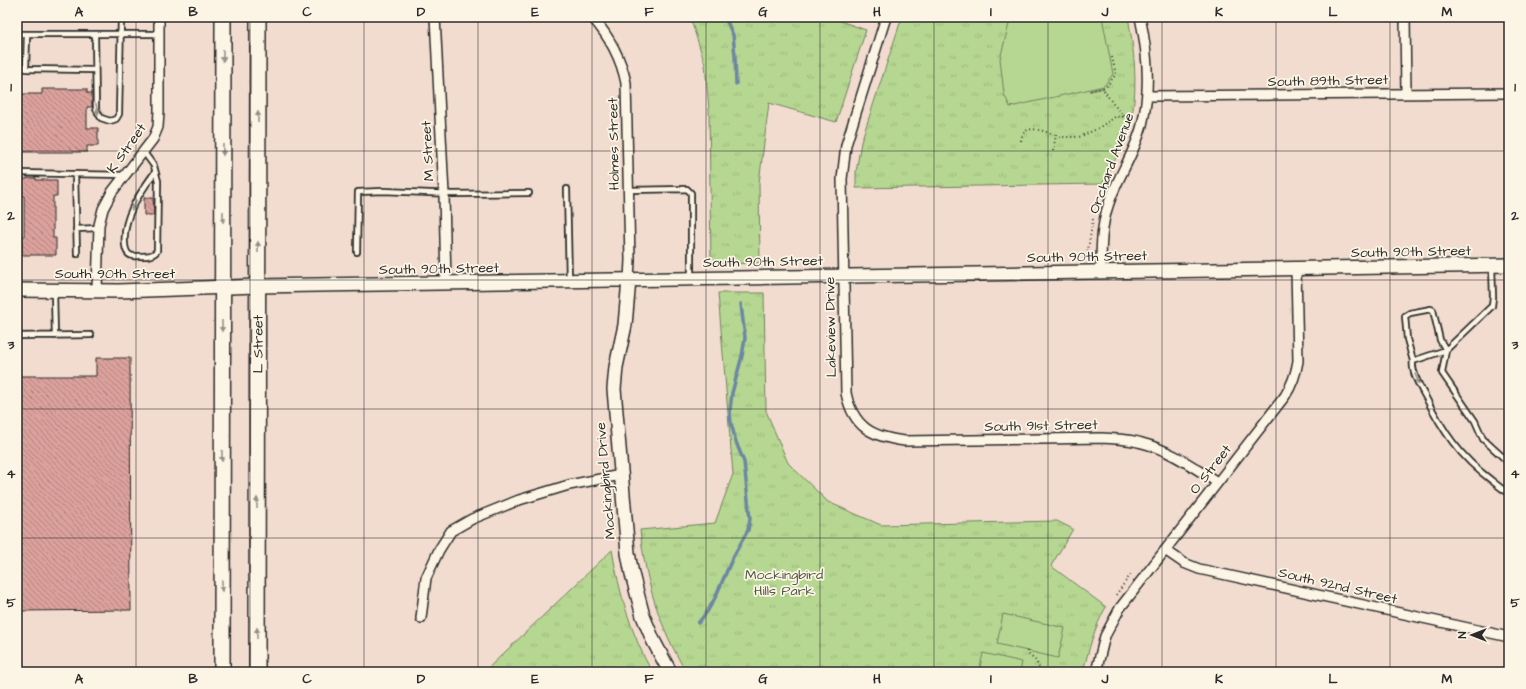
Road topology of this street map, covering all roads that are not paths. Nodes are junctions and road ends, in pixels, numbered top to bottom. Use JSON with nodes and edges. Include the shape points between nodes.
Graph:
{"nodes":[{"id":1,"x":121,"y":17,"type":"edge"},
{"id":2,"x":159,"y":17,"type":"edge"},
{"id":3,"x":223,"y":17,"type":"edge"},
{"id":4,"x":258,"y":17,"type":"edge"},
{"id":5,"x":435,"y":17,"type":"edge"},
{"id":6,"x":592,"y":17,"type":"edge"},
{"id":7,"x":886,"y":17,"type":"edge"},
{"id":8,"x":1140,"y":17,"type":"edge"},
{"id":9,"x":1405,"y":17,"type":"edge"},
{"id":10,"x":17,"y":34,"type":"edge"},
{"id":11,"x":27,"y":34,"type":"junction"},
{"id":12,"x":95,"y":34,"type":"junction"},
{"id":13,"x":120,"y":34,"type":"junction"},
{"id":14,"x":159,"y":34,"type":"junction"},
{"id":15,"x":95,"y":70,"type":"junction"},
{"id":16,"x":1509,"y":92,"type":"edge"},
{"id":17,"x":1406,"y":94,"type":"junction"},
{"id":18,"x":1147,"y":96,"type":"junction"},
{"id":19,"x":143,"y":151,"type":"junction"},
{"id":20,"x":155,"y":172,"type":"junction"},
{"id":21,"x":17,"y":173,"type":"edge"},
{"id":22,"x":75,"y":174,"type":"junction"},
{"id":23,"x":125,"y":175,"type":"junction"},
{"id":24,"x":567,"y":189,"type":"dead end"},
{"id":25,"x":628,"y":190,"type":"junction"},
{"id":26,"x":444,"y":194,"type":"junction"},
{"id":27,"x":529,"y":194,"type":"dead end"},
{"id":28,"x":99,"y":228,"type":"junction"},
{"id":29,"x":76,"y":229,"type":"junction"},
{"id":30,"x":357,"y":252,"type":"dead end"},
{"id":31,"x":77,"y":254,"type":"dead end"},
{"id":32,"x":1492,"y":266,"type":"junction"},
{"id":33,"x":1509,"y":266,"type":"edge"},
{"id":34,"x":1296,"y":269,"type":"junction"},
{"id":35,"x":1101,"y":272,"type":"junction"},
{"id":36,"x":843,"y":276,"type":"junction"},
{"id":37,"x":691,"y":278,"type":"junction"},
{"id":38,"x":629,"y":280,"type":"junction"},
{"id":39,"x":569,"y":281,"type":"junction"},
{"id":40,"x":446,"y":284,"type":"junction"},
{"id":41,"x":257,"y":286,"type":"junction"},
{"id":42,"x":222,"y":287,"type":"junction"},
{"id":43,"x":54,"y":289,"type":"junction"},
{"id":44,"x":17,"y":290,"type":"edge"},
{"id":45,"x":97,"y":290,"type":"junction"},
{"id":46,"x":91,"y":335,"type":"dead end"},
{"id":47,"x":17,"y":336,"type":"edge"},
{"id":48,"x":55,"y":336,"type":"junction"},
{"id":49,"x":1446,"y":350,"type":"junction"},
{"id":50,"x":1413,"y":361,"type":"junction"},
{"id":51,"x":860,"y":424,"type":"joint"},
{"id":52,"x":1509,"y":460,"type":"edge"},
{"id":53,"x":621,"y":475,"type":"junction"},
{"id":54,"x":1217,"y":482,"type":"junction"},
{"id":55,"x":1508,"y":491,"type":"edge"},
{"id":56,"x":1165,"y":550,"type":"junction"},
{"id":57,"x":421,"y":618,"type":"dead end"},
{"id":58,"x":1509,"y":637,"type":"edge"},
{"id":59,"x":222,"y":672,"type":"edge"},
{"id":60,"x":257,"y":672,"type":"edge"},
{"id":61,"x":670,"y":672,"type":"edge"},
{"id":62,"x":1096,"y":672,"type":"edge"}],
"edges":[{"from":1,"to":13,"type":"lane"},
{"from":2,"to":14,"type":"street","name":"K Street"},
{"from":3,"to":42,"type":"main road","one_way":true},
{"from":41,"to":4,"type":"main road","name":"L Street","one_way":true},
{"from":5,"to":26,"type":"street","name":"M Street"},
{"from":6,"to":25,"type":"street","name":"Holmes Street","via":[[608,36],[624,76],[627,97]]},
{"from":7,"to":36,"type":"street","name":"Lakeview Drive","via":[[843,158]]},
{"from":8,"to":18,"type":"street","name":"Orchard Avenue","via":[[1147,53]]},
{"from":9,"to":17,"type":"street"},
{"from":10,"to":11,"type":"lane"},
{"from":11,"to":12,"type":"lane"},
{"from":11,"to":15,"type":"lane","via":[[26,69]]},
{"from":12,"to":13,"type":"lane"},
{"from":12,"to":15,"type":"lane"},
{"from":13,"to":14,"type":"lane"},
{"from":15,"to":13,"type":"lane","one_way":true,"via":[[97,115],[106,120],[116,119],[120,108]]},
{"from":14,"to":19,"type":"street","name":"K Street","via":[[158,127],[153,139]]},
{"from":16,"to":17,"type":"street","name":"South 89th Street"},
{"from":17,"to":18,"type":"street","name":"South 89th Street"},
{"from":18,"to":35,"type":"street","name":"Orchard Avenue","via":[[1139,137],[1105,215],[1101,241]]},
{"from":19,"to":20,"type":"lane","via":[[154,166]]},
{"from":19,"to":23,"type":"street","name":"K Street"},
{"from":20,"to":20,"type":"lane","one_way":true,"via":[[138,195],[128,218],[125,233],[128,255],[150,256],[157,251],[158,181]]},
{"from":21,"to":22,"type":"lane"},
{"from":22,"to":23,"type":"lane"},
{"from":22,"to":29,"type":"lane"},
{"from":23,"to":28,"type":"street","name":"K Street","via":[[107,200]]},
{"from":24,"to":39,"type":"lane"},
{"from":25,"to":37,"type":"lane","via":[[687,189],[691,192]]},
{"from":25,"to":38,"type":"street","name":"Holmes Street"},
{"from":26,"to":27,"type":"lane"},
{"from":26,"to":30,"type":"lane","via":[[358,192]]},
{"from":26,"to":40,"type":"street","name":"M Street"},
{"from":28,"to":29,"type":"lane"},
{"from":28,"to":45,"type":"street","name":"K Street"},
{"from":29,"to":31,"type":"lane"},
{"from":32,"to":33,"type":"street","name":"South 90th Street"},
{"from":32,"to":34,"type":"street","name":"South 90th Street"},
{"from":32,"to":49,"type":"lane","via":[[1492,306]]},
{"from":34,"to":35,"type":"street","name":"South 90th Street"},
{"from":34,"to":54,"type":"street","name":"O Street","via":[[1298,361],[1292,385]]},
{"from":35,"to":36,"type":"street","name":"South 90th Street"},
{"from":36,"to":37,"type":"street","name":"South 90th Street"},
{"from":36,"to":51,"type":"street","name":"Lakeview Drive","via":[[846,393],[848,403]]},
{"from":37,"to":38,"type":"street","name":"South 90th Street"},
{"from":38,"to":39,"type":"street","name":"South 90th Street"},
{"from":38,"to":53,"type":"street","name":"Mockingbird Drive","via":[[626,325],[616,367],[614,389]]},
{"from":39,"to":40,"type":"street","name":"South 90th Street"},
{"from":40,"to":41,"type":"street","name":"South 90th Street"},
{"from":41,"to":42,"type":"street","name":"South 90th Street"},
{"from":60,"to":41,"type":"main road","name":"L Street","one_way":true},
{"from":42,"to":45,"type":"street","name":"South 90th Street"},
{"from":42,"to":59,"type":"main road","one_way":true},
{"from":43,"to":44,"type":"street","name":"South 90th Street"},
{"from":43,"to":45,"type":"street","name":"South 90th Street"},
{"from":43,"to":48,"type":"lane"},
{"from":46,"to":48,"type":"lane"},
{"from":47,"to":48,"type":"lane"},
{"from":49,"to":50,"type":"lane"},
{"from":49,"to":50,"type":"lane","via":[[1439,335],[1433,310],[1410,313],[1405,316],[1405,328]]},
{"from":49,"to":52,"type":"lane","via":[[1442,373],[1475,421],[1483,439]]},
{"from":50,"to":55,"type":"lane","one_way":true,"via":[[1412,366],[1421,389],[1441,427],[1460,453],[1485,476]]},
{"from":51,"to":54,"type":"street","name":"South 91st Street","via":[[879,436],[905,441],[1125,439],[1160,449]]},
{"from":53,"to":57,"type":"street","via":[[568,485],[519,500],[472,519],[451,531],[426,578]]},
{"from":53,"to":61,"type":"street","name":"Mockingbird Drive","via":[[628,553],[637,595],[653,640]]},
{"from":54,"to":56,"type":"street","name":"O Street"},
{"from":56,"to":58,"type":"street","name":"South 92nd Street","via":[[1184,563],[1199,569]]},
{"from":56,"to":62,"type":"street","name":"O Street","via":[[1109,626]]}]}
